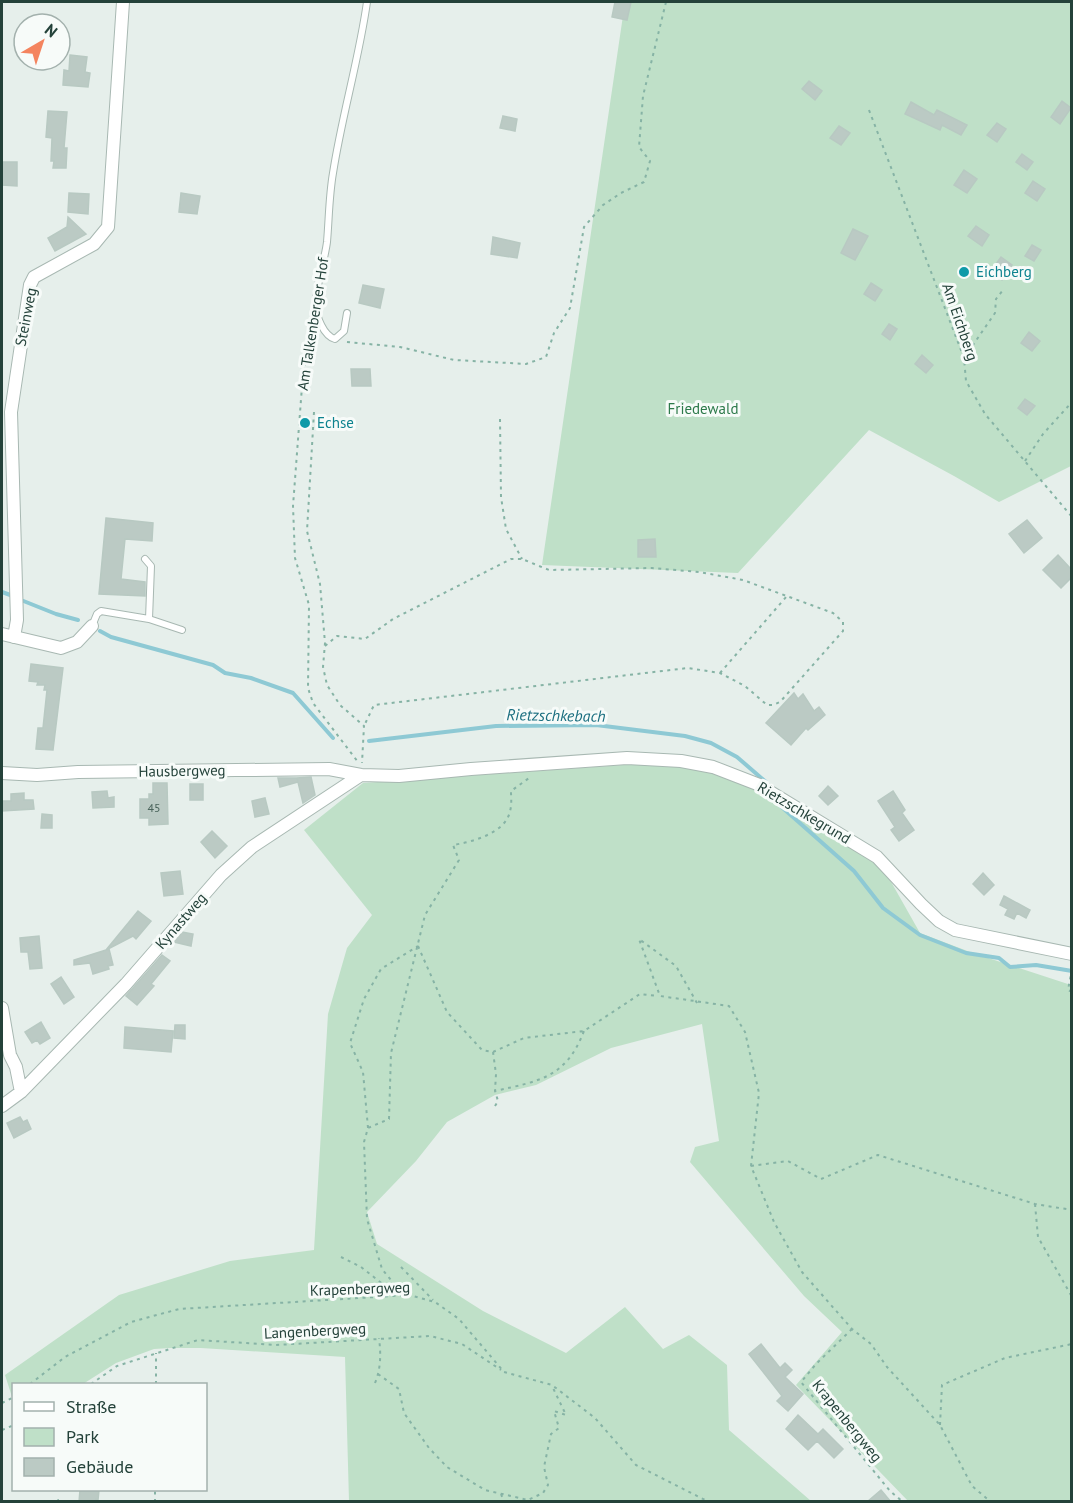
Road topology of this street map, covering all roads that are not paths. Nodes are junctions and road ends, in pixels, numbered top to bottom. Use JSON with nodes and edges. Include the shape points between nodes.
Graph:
{"nodes":[{"id":1,"x":123,"y":2,"type":"edge"},
{"id":2,"x":367,"y":2,"type":"edge"},
{"id":3,"x":346,"y":313,"type":"dead end"},
{"id":4,"x":145,"y":559,"type":"dead end"},
{"id":5,"x":149,"y":619,"type":"junction"},
{"id":6,"x":92,"y":626,"type":"joint"},
{"id":7,"x":182,"y":630,"type":"dead end"},
{"id":8,"x":2,"y":634,"type":"edge"},
{"id":9,"x":14,"y":637,"type":"junction"},
{"id":10,"x":2,"y":773,"type":"edge"},
{"id":11,"x":361,"y":775,"type":"junction"},
{"id":12,"x":1071,"y":954,"type":"edge"},
{"id":13,"x":2,"y":1008,"type":"edge"},
{"id":14,"x":21,"y":1092,"type":"junction"},
{"id":15,"x":2,"y":1106,"type":"edge"}],
"edges":[{"from":1,"to":9,"type":"street","name":"Steinweg","via":[[108,227],[100,240],[34,277],[28,297],[11,412],[17,620]]},
{"from":2,"to":3,"type":"lane","name":"Am Talkenberger Hof","via":[[333,174],[316,305],[321,325],[332,339],[344,331]]},
{"from":4,"to":5,"type":"lane","via":[[152,566]]},
{"from":5,"to":6,"type":"lane","via":[[101,611]]},
{"from":5,"to":7,"type":"lane"},
{"from":6,"to":9,"type":"street","via":[[77,642],[61,648]]},
{"from":8,"to":9,"type":"street"},
{"from":10,"to":11,"type":"street","name":"Hausbergweg","via":[[329,769]]},
{"from":11,"to":12,"type":"street","name":"Rietzschkegrund","via":[[399,776],[627,758],[713,767],[757,784],[877,857],[933,915],[955,930]]},
{"from":11,"to":14,"type":"street","name":"Kynastweg","via":[[252,847],[221,875],[126,984]]},
{"from":13,"to":14,"type":"street"},
{"from":14,"to":15,"type":"street","name":"Kynastweg"}]}
